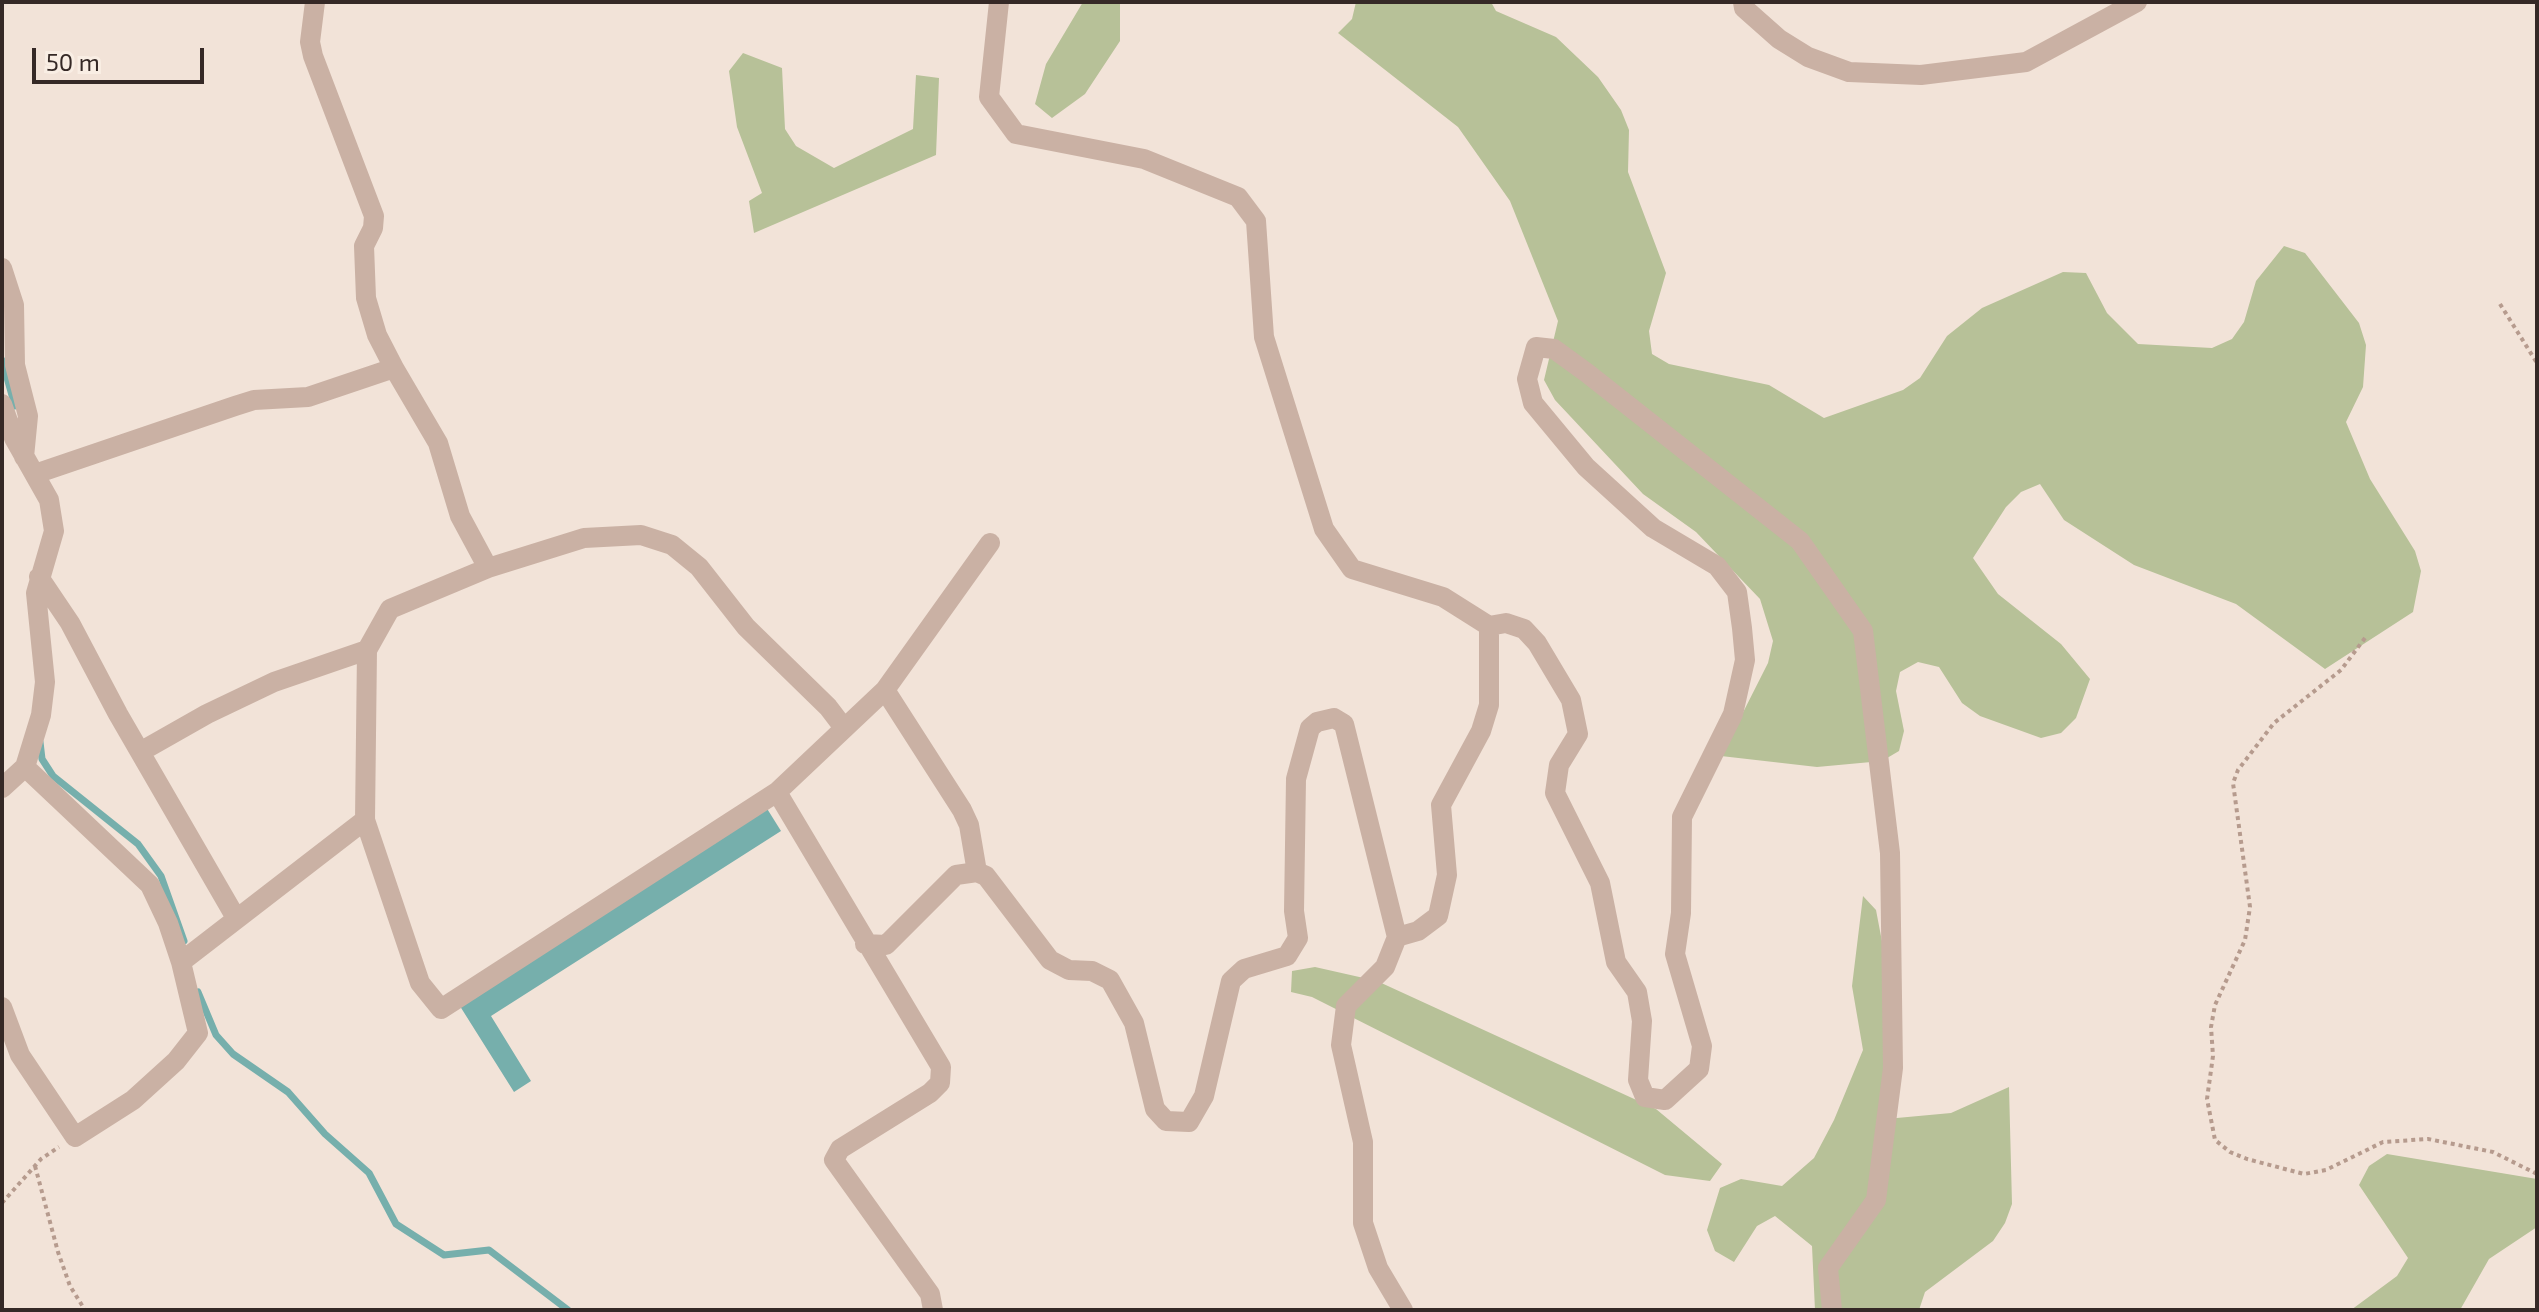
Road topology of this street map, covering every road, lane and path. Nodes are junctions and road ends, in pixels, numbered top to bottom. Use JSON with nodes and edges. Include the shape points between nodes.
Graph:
{"nodes":[{"id":1,"x":315,"y":2,"type":"edge"},
{"id":2,"x":999,"y":2,"type":"edge"},
{"id":3,"x":1743,"y":2,"type":"edge"},
{"id":4,"x":2137,"y":2,"type":"edge"},
{"id":5,"x":2,"y":268,"type":"edge"},
{"id":6,"x":2500,"y":304,"type":"dead end"},
{"id":7,"x":2537,"y":363,"type":"edge"},
{"id":8,"x":394,"y":368,"type":"junction"},
{"id":9,"x":2,"y":404,"type":"edge"},
{"id":10,"x":30,"y":466,"type":"junction"},
{"id":11,"x":990,"y":543,"type":"dead end"},
{"id":12,"x":488,"y":568,"type":"junction"},
{"id":13,"x":39,"y":577,"type":"junction"},
{"id":14,"x":1489,"y":626,"type":"junction"},
{"id":15,"x":2365,"y":638,"type":"dead end"},
{"id":16,"x":367,"y":650,"type":"junction"},
{"id":17,"x":885,"y":690,"type":"junction"},
{"id":18,"x":844,"y":728,"type":"junction"},
{"id":19,"x":140,"y":752,"type":"junction"},
{"id":20,"x":25,"y":767,"type":"junction"},
{"id":21,"x":2,"y":788,"type":"edge"},
{"id":22,"x":777,"y":792,"type":"junction"},
{"id":23,"x":365,"y":820,"type":"junction"},
{"id":24,"x":977,"y":872,"type":"junction"},
{"id":25,"x":236,"y":918,"type":"junction"},
{"id":26,"x":1397,"y":937,"type":"junction"},
{"id":27,"x":865,"y":944,"type":"junction"},
{"id":28,"x":181,"y":962,"type":"junction"},
{"id":29,"x":2,"y":1007,"type":"edge"},
{"id":30,"x":75,"y":1137,"type":"junction"},
{"id":31,"x":35,"y":1166,"type":"junction"},
{"id":32,"x":2537,"y":1174,"type":"edge"},
{"id":33,"x":2,"y":1203,"type":"edge"},
{"id":34,"x":85,"y":1310,"type":"edge"},
{"id":35,"x":933,"y":1310,"type":"edge"},
{"id":36,"x":1403,"y":1310,"type":"edge"},
{"id":37,"x":1832,"y":1310,"type":"edge"}],
"edges":[{"from":1,"to":8,"type":"street","via":[[313,56],[374,216],[364,246],[366,298]]},
{"from":2,"to":14,"type":"street","via":[[989,97],[1016,134],[1144,159],[1238,197],[1256,221],[1264,337],[1324,529],[1352,569],[1443,597]]},
{"from":3,"to":4,"type":"street","via":[[1779,39],[1808,57],[1849,72],[1921,75],[2026,62]]},
{"from":5,"to":10,"type":"street","via":[[14,305],[15,365],[28,416]]},
{"from":6,"to":7,"type":"path"},
{"from":8,"to":10,"type":"street","via":[[308,397],[245,403]]},
{"from":8,"to":12,"type":"street","via":[[438,443],[460,516]]},
{"from":9,"to":10,"type":"street"},
{"from":10,"to":13,"type":"street","via":[[49,500],[54,523]]},
{"from":11,"to":17,"type":"street"},
{"from":12,"to":16,"type":"street","via":[[390,609]]},
{"from":12,"to":18,"type":"street","via":[[584,538],[641,535],[672,545],[699,567],[738,618]]},
{"from":13,"to":19,"type":"street"},
{"from":13,"to":20,"type":"street","via":[[36,603],[45,693]]},
{"from":14,"to":26,"type":"street","via":[[1489,705],[1481,731],[1441,805],[1447,875],[1438,916],[1418,931]]},
{"from":14,"to":37,"type":"street","via":[[1506,623],[1524,629],[1571,700],[1578,734],[1559,765],[1555,793],[1600,883],[1616,962],[1637,992],[1642,1021],[1638,1080],[1645,1097],[1665,1100],[1699,1069],[1702,1046],[1675,954],[1682,817],[1733,714],[1745,660],[1737,592],[1717,566],[1653,528],[1586,467],[1533,403],[1527,379],[1536,347],[1554,349],[1587,373],[1800,541],[1863,631],[1890,853],[1893,1068],[1876,1200],[1828,1268]]},
{"from":15,"to":32,"type":"path","via":[[2341,670],[2274,723],[2233,783],[2250,907],[2245,940],[2215,1005],[2211,1027],[2207,1099],[2215,1140],[2247,1159],[2304,1174],[2326,1170],[2383,1142],[2428,1139],[2493,1152]]},
{"from":16,"to":19,"type":"street","via":[[274,682]]},
{"from":16,"to":23,"type":"street"},
{"from":17,"to":18,"type":"street"},
{"from":17,"to":24,"type":"street","via":[[966,817]]},
{"from":18,"to":22,"type":"street"},
{"from":19,"to":25,"type":"street"},
{"from":20,"to":21,"type":"street"},
{"from":20,"to":28,"type":"street","via":[[150,885]]},
{"from":22,"to":23,"type":"street","via":[[441,1009],[420,983]]},
{"from":22,"to":27,"type":"street"},
{"from":23,"to":25,"type":"street"},
{"from":24,"to":26,"type":"street","via":[[997,889],[1050,960],[1110,980],[1134,1023],[1155,1109],[1166,1121],[1189,1122],[1204,1096],[1231,981],[1244,969],[1287,956],[1298,938],[1296,779],[1310,728],[1317,722],[1334,718],[1344,724]]},
{"from":24,"to":27,"type":"street","via":[[956,875],[886,945]]},
{"from":25,"to":28,"type":"street"},
{"from":26,"to":36,"type":"street","via":[[1385,967],[1346,1006],[1341,1045],[1363,1142],[1363,1223],[1378,1268]]},
{"from":27,"to":35,"type":"street","via":[[942,1074],[930,1093],[840,1149],[834,1160],[930,1294]]},
{"from":28,"to":30,"type":"street","via":[[198,1033],[176,1061],[117,1113]]},
{"from":29,"to":30,"type":"street","via":[[20,1055]]},
{"from":30,"to":31,"type":"path"},
{"from":31,"to":33,"type":"path"},
{"from":31,"to":34,"type":"path","via":[[58,1252]]}]}
